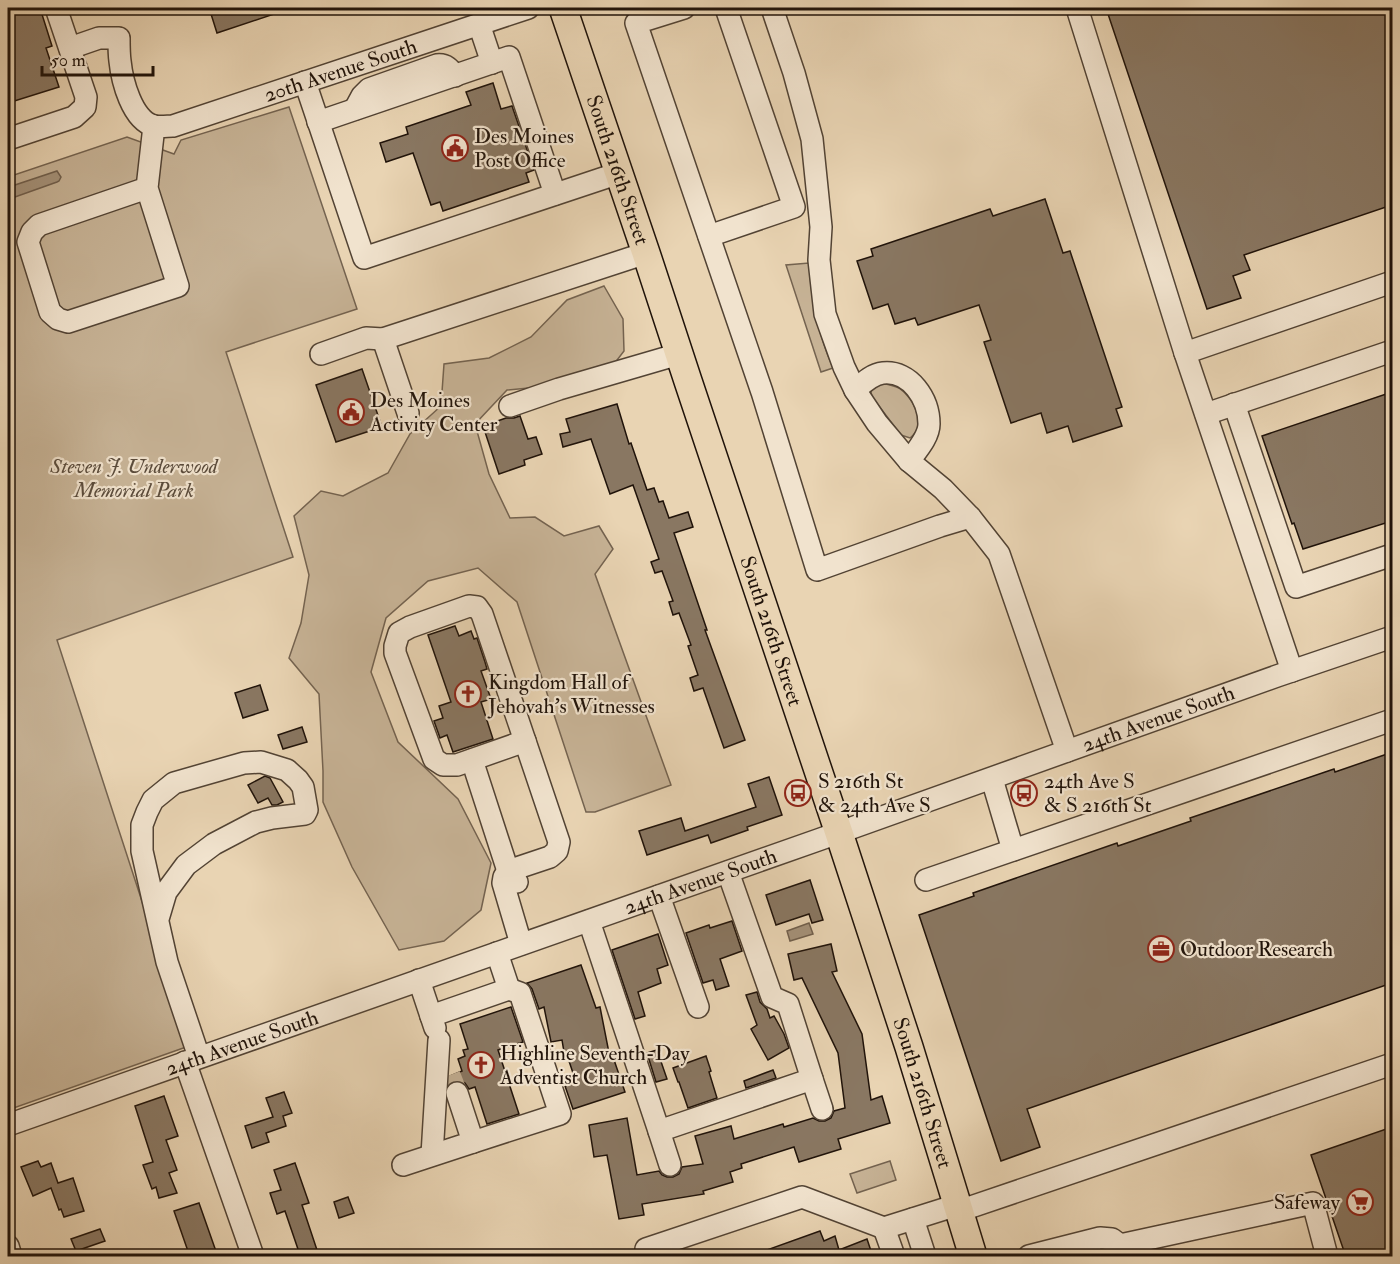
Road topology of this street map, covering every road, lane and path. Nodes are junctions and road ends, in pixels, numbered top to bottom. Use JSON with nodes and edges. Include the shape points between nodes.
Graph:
{"nodes":[{"id":1,"x":56,"y":8,"type":"edge"},
{"id":2,"x":528,"y":8,"type":"edge"},
{"id":3,"x":563,"y":8,"type":"edge"},
{"id":4,"x":684,"y":8,"type":"edge"},
{"id":5,"x":726,"y":8,"type":"edge"},
{"id":6,"x":772,"y":8,"type":"edge"},
{"id":7,"x":1077,"y":8,"type":"edge"},
{"id":8,"x":479,"y":24,"type":"junction"},
{"id":9,"x":70,"y":48,"type":"junction"},
{"id":10,"x":492,"y":63,"type":"junction"},
{"id":11,"x":305,"y":82,"type":"junction"},
{"id":12,"x":318,"y":122,"type":"junction"},
{"id":13,"x":154,"y":126,"type":"junction"},
{"id":14,"x":8,"y":139,"type":"edge"},
{"id":15,"x":619,"y":172,"type":"junction"},
{"id":16,"x":147,"y":188,"type":"junction"},
{"id":17,"x":555,"y":194,"type":"junction"},
{"id":18,"x":709,"y":236,"type":"junction"},
{"id":19,"x":646,"y":253,"type":"junction"},
{"id":20,"x":1392,"y":282,"type":"edge"},
{"id":21,"x":383,"y":339,"type":"junction"},
{"id":22,"x":1392,"y":351,"type":"edge"},
{"id":23,"x":1185,"y":353,"type":"junction"},
{"id":24,"x":321,"y":354,"type":"dead end"},
{"id":25,"x":679,"y":354,"type":"junction"},
{"id":26,"x":855,"y":390,"type":"junction"},
{"id":27,"x":1234,"y":404,"type":"junction"},
{"id":28,"x":510,"y":406,"type":"dead end"},
{"id":29,"x":408,"y":413,"type":"dead end"},
{"id":30,"x":1206,"y":414,"type":"junction"},
{"id":31,"x":909,"y":461,"type":"junction"},
{"id":32,"x":970,"y":517,"type":"junction"},
{"id":33,"x":1392,"y":555,"type":"edge"},
{"id":34,"x":1392,"y":639,"type":"edge"},
{"id":35,"x":1292,"y":671,"type":"junction"},
{"id":36,"x":1392,"y":720,"type":"edge"},
{"id":37,"x":525,"y":741,"type":"junction"},
{"id":38,"x":1067,"y":751,"type":"junction"},
{"id":39,"x":472,"y":760,"type":"junction"},
{"id":40,"x":992,"y":778,"type":"junction"},
{"id":41,"x":839,"y":833,"type":"junction"},
{"id":42,"x":1013,"y":850,"type":"junction"},
{"id":43,"x":508,"y":871,"type":"junction"},
{"id":44,"x":728,"y":872,"type":"junction"},
{"id":45,"x":926,"y":880,"type":"dead end"},
{"id":46,"x":659,"y":896,"type":"junction"},
{"id":47,"x":158,"y":919,"type":"junction"},
{"id":48,"x":588,"y":921,"type":"junction"},
{"id":49,"x":527,"y":942,"type":"junction"},
{"id":50,"x":497,"y":953,"type":"junction"},
{"id":51,"x":419,"y":980,"type":"junction"},
{"id":52,"x":509,"y":989,"type":"junction"},
{"id":53,"x":698,"y":1007,"type":"dead end"},
{"id":54,"x":431,"y":1016,"type":"junction"},
{"id":55,"x":439,"y":1040,"type":"junction"},
{"id":56,"x":192,"y":1059,"type":"junction"},
{"id":57,"x":1392,"y":1064,"type":"edge"},
{"id":58,"x":812,"y":1079,"type":"junction"},
{"id":59,"x":822,"y":1109,"type":"dead end"},
{"id":60,"x":8,"y":1125,"type":"edge"},
{"id":61,"x":659,"y":1131,"type":"junction"},
{"id":62,"x":473,"y":1142,"type":"junction"},
{"id":63,"x":432,"y":1155,"type":"junction"},
{"id":64,"x":403,"y":1165,"type":"dead end"},
{"id":65,"x":670,"y":1165,"type":"dead end"},
{"id":66,"x":958,"y":1208,"type":"junction"},
{"id":67,"x":913,"y":1219,"type":"junction"},
{"id":68,"x":884,"y":1228,"type":"junction"},
{"id":69,"x":8,"y":1246,"type":"edge"},
{"id":70,"x":646,"y":1249,"type":"dead end"},
{"id":71,"x":1122,"y":1251,"type":"edge"},
{"id":72,"x":966,"y":1255,"type":"edge"},
{"id":73,"x":11,"y":1257,"type":"edge"},
{"id":74,"x":253,"y":1257,"type":"edge"},
{"id":75,"x":894,"y":1257,"type":"edge"},
{"id":76,"x":925,"y":1257,"type":"edge"},
{"id":77,"x":1029,"y":1257,"type":"edge"},
{"id":78,"x":1327,"y":1257,"type":"edge"}],
"edges":[{"from":1,"to":9,"type":"street"},
{"from":2,"to":8,"type":"street","name":"20th Avenue South"},
{"from":3,"to":15,"type":"main road","name":"South 216th Street"},
{"from":4,"to":18,"type":"street","via":[[636,23]]},
{"from":5,"to":18,"type":"street","via":[[794,207]]},
{"from":6,"to":26,"type":"street","via":[[812,139],[825,314]]},
{"from":7,"to":23,"type":"street"},
{"from":8,"to":10,"type":"street"},
{"from":8,"to":11,"type":"street","name":"20th Avenue South"},
{"from":9,"to":13,"type":"street","via":[[99,38],[119,38],[127,93],[143,119]]},
{"from":9,"to":14,"type":"street","via":[[86,97],[85,107],[74,117]]},
{"from":10,"to":12,"type":"street"},
{"from":10,"to":17,"type":"street","via":[[509,57]]},
{"from":11,"to":12,"type":"street"},
{"from":11,"to":13,"type":"street","name":"20th Avenue South","via":[[173,126]]},
{"from":12,"to":17,"type":"street","via":[[364,258]]},
{"from":13,"to":16,"type":"street"},
{"from":15,"to":17,"type":"street"},
{"from":15,"to":19,"type":"main road","name":"South 216th Street"},
{"from":16,"to":16,"type":"street","via":[[178,286],[68,322],[58,319],[50,312],[28,242],[32,232],[39,225]]},
{"from":18,"to":32,"type":"street","via":[[817,570]]},
{"from":19,"to":21,"type":"street"},
{"from":19,"to":25,"type":"main road","name":"South 216th Street"},
{"from":20,"to":23,"type":"street"},
{"from":21,"to":24,"type":"street","via":[[366,338]]},
{"from":21,"to":29,"type":"street"},
{"from":22,"to":27,"type":"street"},
{"from":23,"to":30,"type":"street"},
{"from":25,"to":28,"type":"street"},
{"from":25,"to":41,"type":"main road","name":"South 216th Street"},
{"from":26,"to":31,"type":"street"},
{"from":26,"to":31,"type":"street","via":[[882,373],[911,382],[921,395],[929,424]]},
{"from":27,"to":30,"type":"street"},
{"from":27,"to":33,"type":"street","via":[[1296,587]]},
{"from":30,"to":35,"type":"street"},
{"from":31,"to":32,"type":"street"},
{"from":32,"to":38,"type":"street","via":[[999,554]]},
{"from":34,"to":35,"type":"street","name":"24th Avenue South"},
{"from":35,"to":38,"type":"street","name":"24th Avenue South"},
{"from":36,"to":42,"type":"street"},
{"from":37,"to":39,"type":"street"},
{"from":37,"to":39,"type":"street","via":[[477,607],[469,606],[410,627],[399,633],[395,653],[434,759],[443,765]]},
{"from":37,"to":43,"type":"street","via":[[559,842],[550,857]]},
{"from":38,"to":40,"type":"street","name":"24th Avenue South"},
{"from":39,"to":43,"type":"street"},
{"from":40,"to":41,"type":"street","name":"24th Avenue South"},
{"from":40,"to":42,"type":"street"},
{"from":41,"to":44,"type":"street","name":"24th Avenue South"},
{"from":41,"to":66,"type":"main road","name":"South 216th Street"},
{"from":42,"to":45,"type":"street"},
{"from":43,"to":49,"type":"street","via":[[516,880]]},
{"from":44,"to":46,"type":"street","name":"24th Avenue South"},
{"from":44,"to":58,"type":"street","via":[[771,997],[788,1004]]},
{"from":46,"to":48,"type":"street","name":"24th Avenue South"},
{"from":46,"to":53,"type":"street"},
{"from":47,"to":47,"type":"street","via":[[142,851],[142,825],[153,800],[174,783],[244,763],[261,762],[287,770],[303,787],[305,814],[256,822],[214,844],[186,865],[166,892]]},
{"from":47,"to":56,"type":"street"},
{"from":48,"to":49,"type":"street","name":"24th Avenue South"},
{"from":48,"to":61,"type":"street"},
{"from":49,"to":50,"type":"street","name":"24th Avenue South"},
{"from":50,"to":51,"type":"street","name":"24th Avenue South"},
{"from":50,"to":52,"type":"street"},
{"from":51,"to":54,"type":"street"},
{"from":51,"to":56,"type":"street","name":"24th Avenue South"},
{"from":52,"to":54,"type":"street"},
{"from":52,"to":62,"type":"street","via":[[519,993],[560,1113]]},
{"from":54,"to":55,"type":"street"},
{"from":55,"to":62,"type":"street"},
{"from":55,"to":63,"type":"street"},
{"from":56,"to":60,"type":"street","name":"24th Avenue South"},
{"from":56,"to":74,"type":"street"},
{"from":57,"to":66,"type":"street"},
{"from":58,"to":59,"type":"street"},
{"from":58,"to":61,"type":"street"},
{"from":61,"to":65,"type":"street"},
{"from":62,"to":63,"type":"street"},
{"from":63,"to":64,"type":"street"},
{"from":66,"to":67,"type":"street"},
{"from":66,"to":72,"type":"main road","name":"South 216th Street"},
{"from":67,"to":68,"type":"street"},
{"from":67,"to":76,"type":"street"},
{"from":68,"to":70,"type":"street","via":[[802,1197]]},
{"from":68,"to":75,"type":"street"},
{"from":69,"to":73,"type":"street"},
{"from":71,"to":77,"type":"street","via":[[1112,1239],[1100,1238]]},
{"from":71,"to":78,"type":"street","via":[[1313,1203]]}]}
